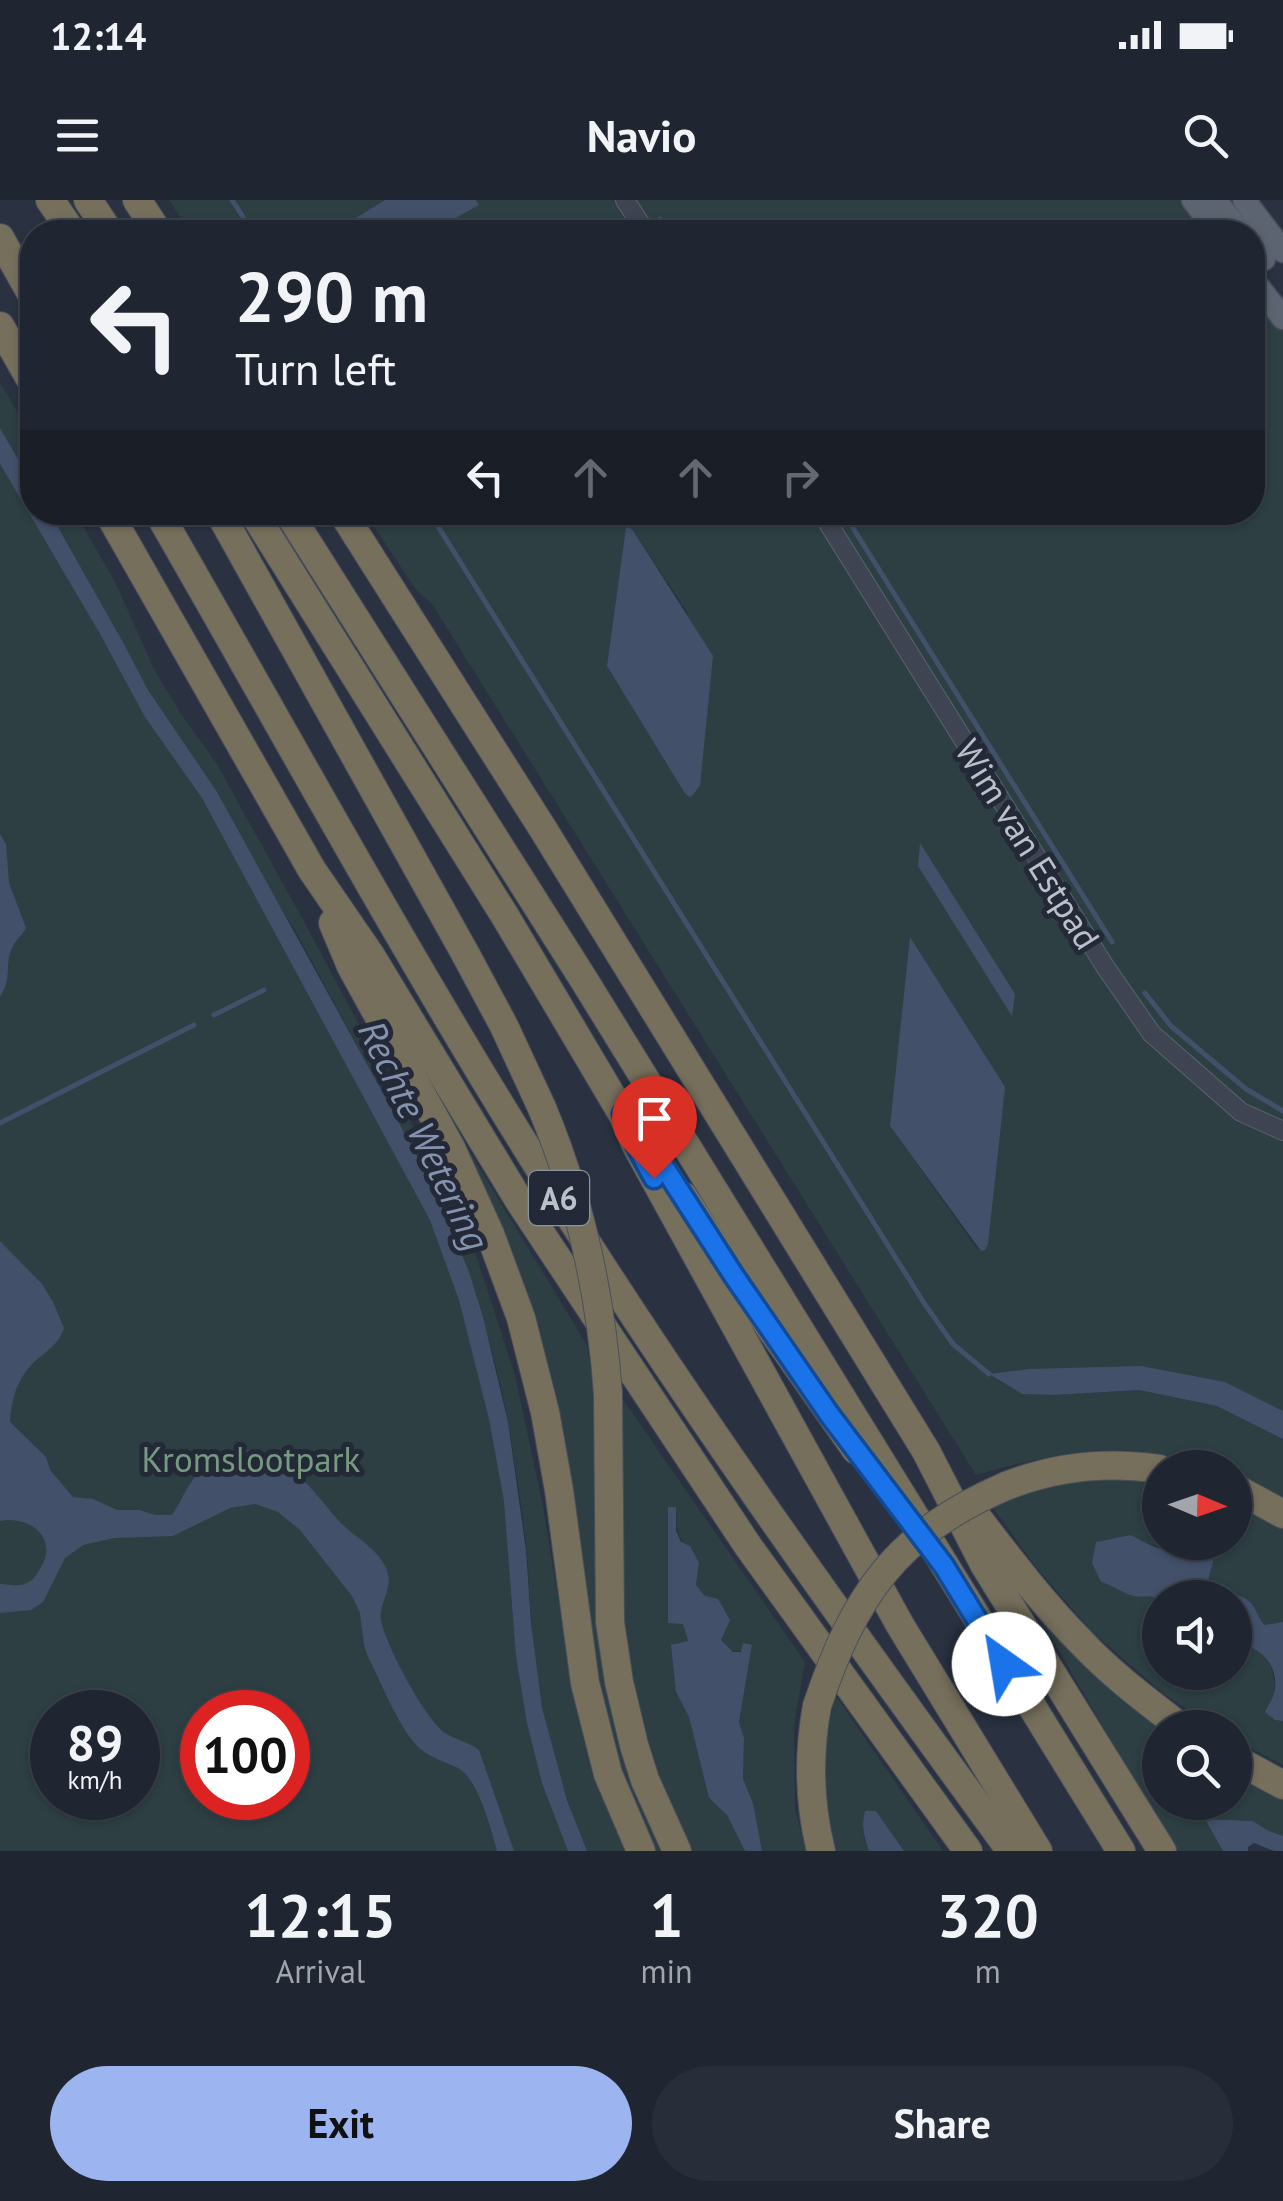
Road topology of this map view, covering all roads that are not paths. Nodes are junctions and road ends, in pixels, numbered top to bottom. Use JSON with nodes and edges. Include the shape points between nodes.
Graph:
{"nodes":[{"id":1,"x":1216,"y":200,"type":"edge"},
{"id":2,"x":1232,"y":220,"type":"edge"},
{"id":3,"x":0,"y":238,"type":"edge"},
{"id":4,"x":1269,"y":258,"type":"edge"},
{"id":5,"x":20,"y":273,"type":"edge"},
{"id":6,"x":1283,"y":318,"type":"edge"},
{"id":7,"x":0,"y":326,"type":"edge"},
{"id":8,"x":20,"y":361,"type":"edge"},
{"id":9,"x":115,"y":525,"type":"edge"},
{"id":10,"x":165,"y":525,"type":"edge"},
{"id":11,"x":226,"y":525,"type":"edge"},
{"id":12,"x":261,"y":525,"type":"edge"},
{"id":13,"x":296,"y":525,"type":"edge"},
{"id":14,"x":350,"y":525,"type":"edge"},
{"id":15,"x":829,"y":525,"type":"edge"},
{"id":16,"x":312,"y":870,"type":"junction"},
{"id":17,"x":623,"y":1114,"type":"junction"},
{"id":18,"x":1283,"y":1131,"type":"edge"},
{"id":19,"x":926,"y":1451,"type":"junction"},
{"id":20,"x":1142,"y":1466,"type":"edge"},
{"id":21,"x":1252,"y":1497,"type":"edge"},
{"id":22,"x":1283,"y":1514,"type":"edge"},
{"id":23,"x":944,"y":1566,"type":"junction"},
{"id":24,"x":1159,"y":1710,"type":"edge"},
{"id":25,"x":1252,"y":1769,"type":"edge"},
{"id":26,"x":1283,"y":1785,"type":"edge"},
{"id":27,"x":642,"y":1851,"type":"edge"},
{"id":28,"x":677,"y":1851,"type":"edge"},
{"id":29,"x":821,"y":1851,"type":"edge"},
{"id":30,"x":968,"y":1851,"type":"edge"},
{"id":31,"x":1011,"y":1851,"type":"edge"},
{"id":32,"x":1038,"y":1851,"type":"edge"},
{"id":33,"x":1122,"y":1851,"type":"edge"},
{"id":34,"x":1162,"y":1851,"type":"edge"}],
"edges":[{"from":1,"to":2,"type":"main road"},
{"from":3,"to":5,"type":"highway"},
{"from":4,"to":6,"type":"main road"},
{"from":7,"to":8,"type":"highway"},
{"from":9,"to":16,"type":"highway","number":"A6"},
{"from":10,"to":31,"type":"highway","number":"A6","via":[[548,1182],[722,1447]]},
{"from":11,"to":28,"type":"highway","number":"A6","bridge":true,"via":[[511,1040],[571,1190],[603,1342],[610,1622],[617,1666],[640,1763]]},
{"from":12,"to":17,"type":"highway"},
{"from":13,"to":23,"type":"highway"},
{"from":14,"to":19,"type":"highway"},
{"from":15,"to":18,"type":"street","name":"Wim van Estpad","via":[[1152,1034],[1241,1112]]},
{"from":16,"to":27,"type":"highway","number":"A6","via":[[351,966],[451,1148],[521,1318],[549,1432],[588,1698],[608,1774]]},
{"from":16,"to":30,"type":"highway","number":"A6","via":[[701,1477]]},
{"from":17,"to":23,"type":"highway","via":[[829,1414]]},
{"from":17,"to":32,"type":"highway","via":[[891,1608]]},
{"from":19,"to":24,"type":"highway","via":[[1064,1626]]},
{"from":19,"to":34,"type":"highway","via":[[984,1564]]},
{"from":20,"to":29,"type":"highway","bridge":true,"via":[[1084,1466],[1006,1486],[930,1529],[883,1573],[850,1622],[817,1706],[810,1776]]},
{"from":21,"to":22,"type":"highway"},
{"from":23,"to":33,"type":"highway"},
{"from":25,"to":26,"type":"highway"}]}
